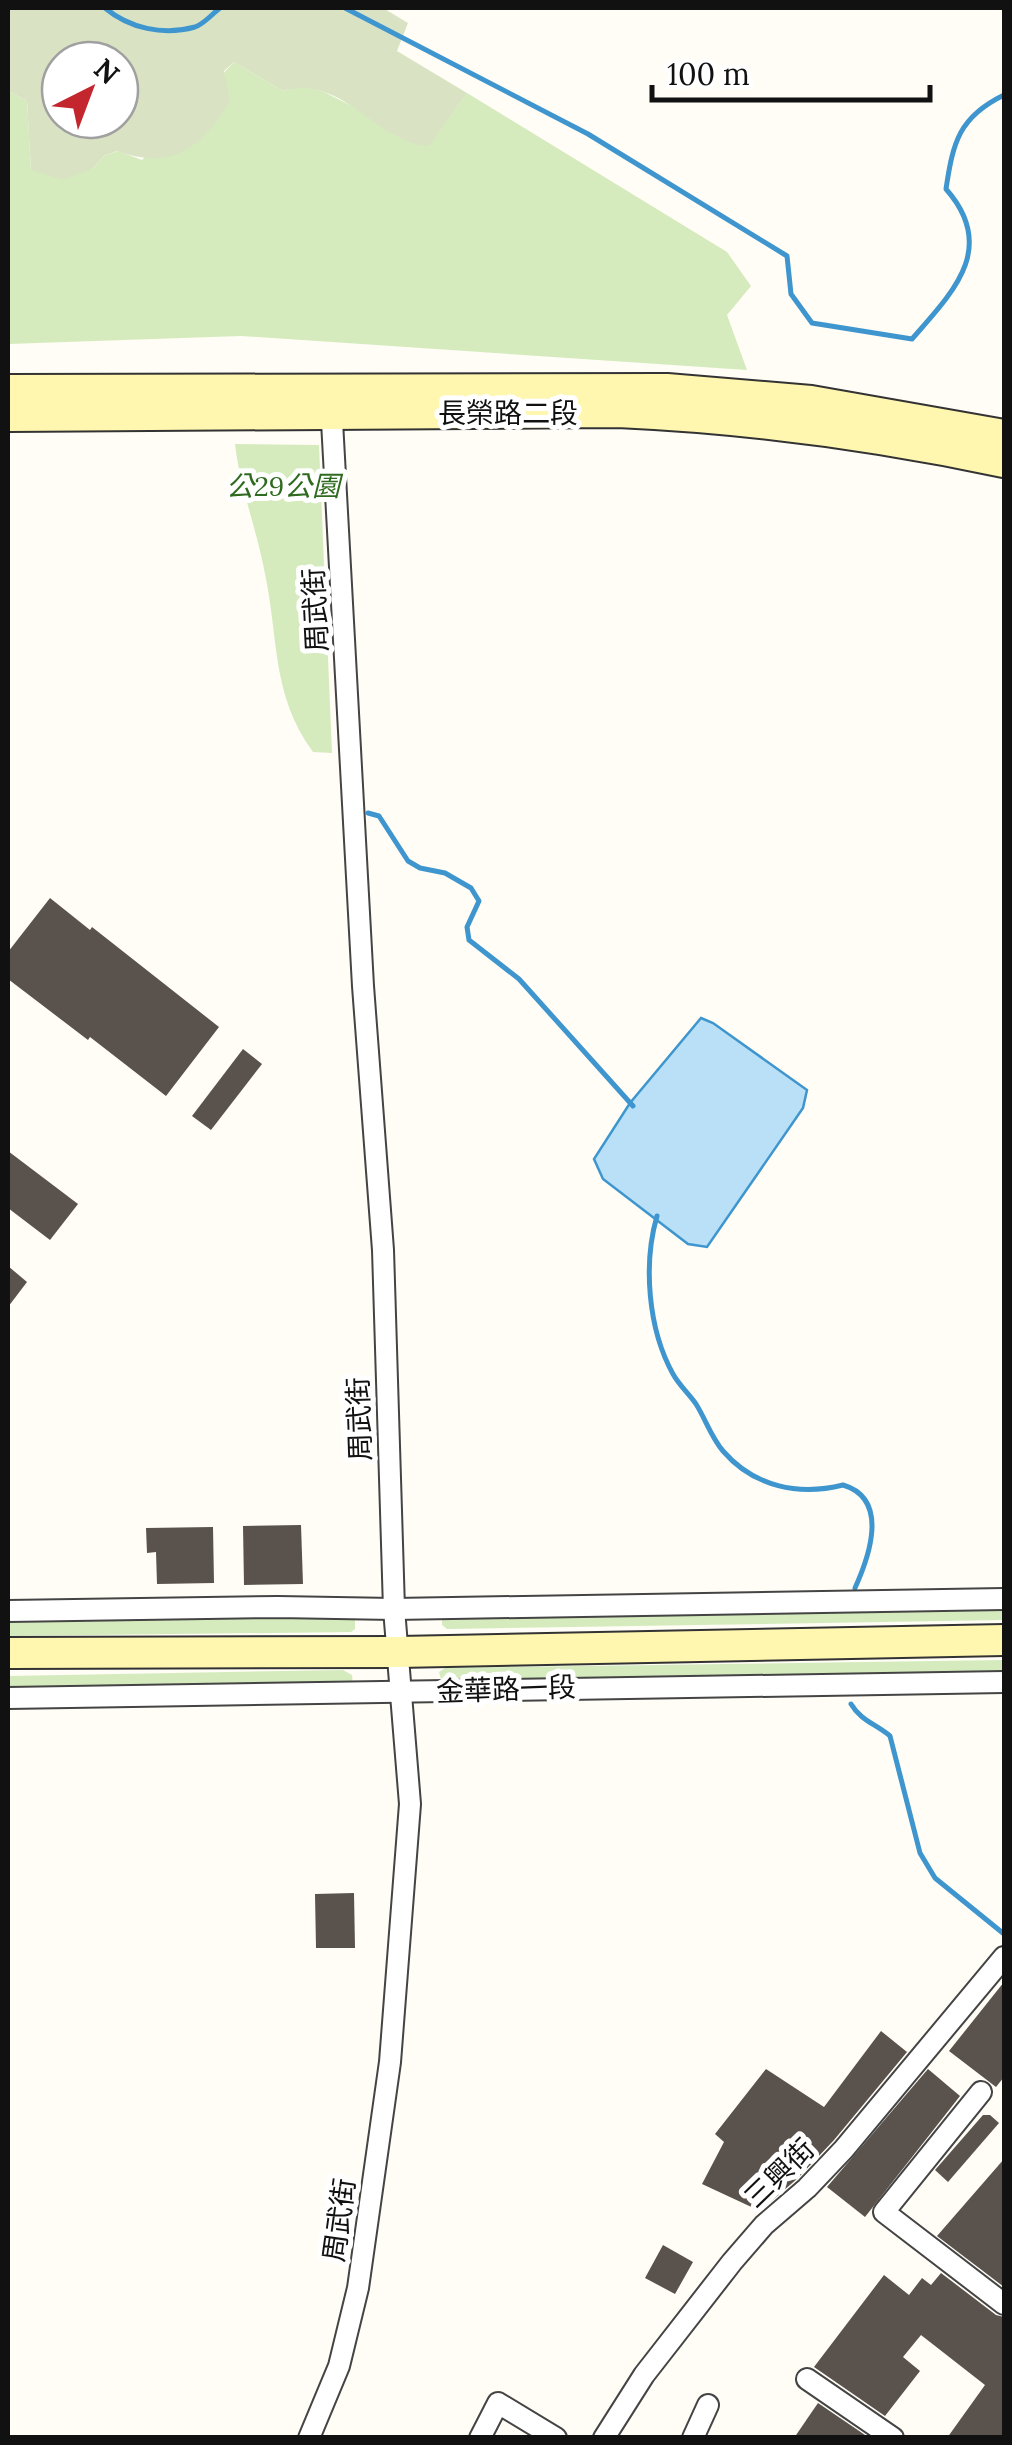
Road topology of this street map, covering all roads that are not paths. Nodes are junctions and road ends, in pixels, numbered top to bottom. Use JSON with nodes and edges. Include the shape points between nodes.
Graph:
{"nodes":[{"id":1,"x":8,"y":390,"type":"edge"},
{"id":2,"x":331,"y":400,"type":"junction"},
{"id":3,"x":8,"y":416,"type":"edge"},
{"id":4,"x":1004,"y":435,"type":"edge"},
{"id":5,"x":1004,"y":462,"type":"edge"},
{"id":6,"x":1004,"y":1599,"type":"edge"},
{"id":7,"x":394,"y":1609,"type":"junction"},
{"id":8,"x":8,"y":1611,"type":"edge"},
{"id":9,"x":1004,"y":1640,"type":"edge"},
{"id":10,"x":399,"y":1652,"type":"junction"},
{"id":11,"x":8,"y":1653,"type":"edge"},
{"id":12,"x":1004,"y":1682,"type":"edge"},
{"id":13,"x":400,"y":1692,"type":"junction"},
{"id":14,"x":8,"y":1698,"type":"edge"},
{"id":15,"x":1004,"y":1957,"type":"edge"},
{"id":16,"x":981,"y":2092,"type":"dead end"},
{"id":17,"x":1004,"y":2304,"type":"edge"},
{"id":18,"x":806,"y":2379,"type":"dead end"},
{"id":19,"x":708,"y":2405,"type":"dead end"},
{"id":20,"x":309,"y":2438,"type":"edge"},
{"id":21,"x":480,"y":2438,"type":"edge"},
{"id":22,"x":556,"y":2438,"type":"edge"},
{"id":23,"x":604,"y":2438,"type":"edge"},
{"id":24,"x":693,"y":2438,"type":"edge"},
{"id":25,"x":893,"y":2438,"type":"edge"}],
"edges":[{"from":1,"to":2,"type":"main road","name":"長榮路二段"},
{"from":2,"to":3,"type":"main road","name":"長榮路二段"},
{"from":2,"to":4,"type":"main road","name":"長榮路二段","via":[[620,387],[810,401]]},
{"from":2,"to":5,"type":"main road","name":"長榮路二段","via":[[714,416],[842,431]]},
{"from":2,"to":7,"type":"street","name":"周武街","via":[[383,1250]]},
{"from":6,"to":7,"type":"street"},
{"from":7,"to":8,"type":"street"},
{"from":7,"to":10,"type":"street","name":"周武街"},
{"from":9,"to":10,"type":"main road","name":"金華路一段"},
{"from":10,"to":11,"type":"main road","name":"金華路一段"},
{"from":10,"to":13,"type":"street","name":"周武街"},
{"from":12,"to":13,"type":"street","name":"金華路一段"},
{"from":13,"to":14,"type":"street","name":"金華路一段"},
{"from":13,"to":20,"type":"street","name":"周武街","via":[[410,1804],[390,2062],[358,2288],[339,2366]]},
{"from":15,"to":23,"type":"street","name":"三興街","via":[[844,2149],[732,2262]]},
{"from":16,"to":17,"type":"street","via":[[884,2212]]},
{"from":18,"to":25,"type":"street"},
{"from":19,"to":24,"type":"street"},
{"from":21,"to":22,"type":"street","via":[[498,2403]]}]}
